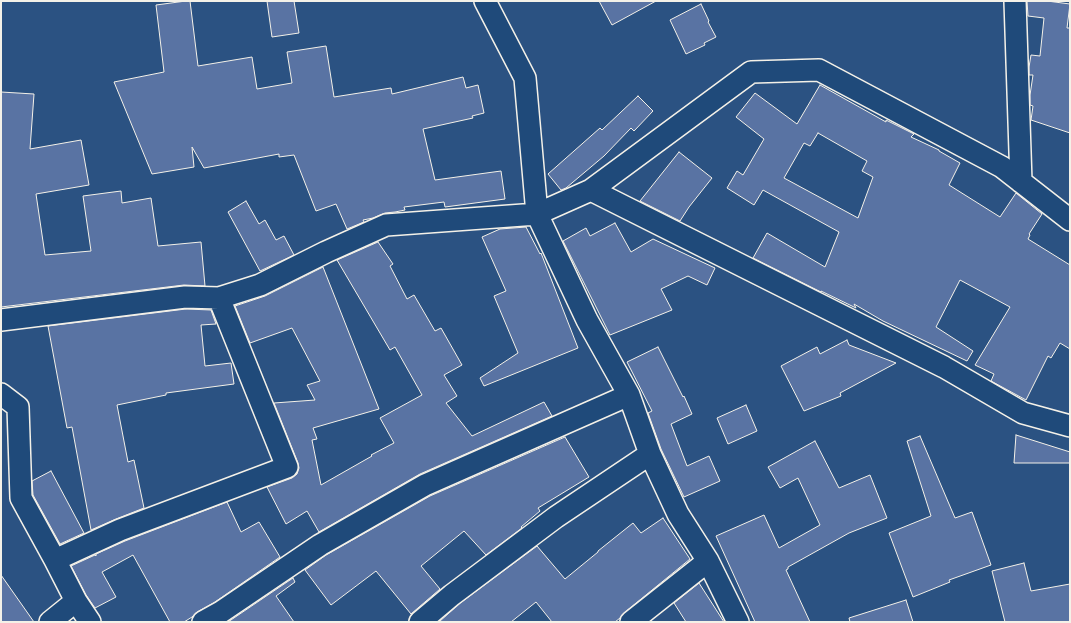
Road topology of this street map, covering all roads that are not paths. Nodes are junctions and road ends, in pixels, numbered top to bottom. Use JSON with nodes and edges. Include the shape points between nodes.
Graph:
{"nodes":[{"id":1,"x":485,"y":1,"type":"edge"},
{"id":2,"x":1016,"y":1,"type":"edge"},
{"id":3,"x":1021,"y":182,"type":"junction"},
{"id":4,"x":591,"y":190,"type":"junction"},
{"id":5,"x":537,"y":214,"type":"junction"},
{"id":6,"x":1070,"y":220,"type":"edge"},
{"id":7,"x":219,"y":298,"type":"junction"},
{"id":8,"x":1,"y":320,"type":"edge"},
{"id":9,"x":1,"y":394,"type":"edge"},
{"id":10,"x":629,"y":395,"type":"junction"},
{"id":11,"x":1070,"y":426,"type":"edge"},
{"id":12,"x":650,"y":454,"type":"junction"},
{"id":13,"x":56,"y":560,"type":"junction"},
{"id":14,"x":708,"y":561,"type":"junction"},
{"id":15,"x":76,"y":601,"type":"junction"},
{"id":16,"x":50,"y":622,"type":"edge"},
{"id":17,"x":90,"y":622,"type":"edge"},
{"id":18,"x":203,"y":622,"type":"edge"},
{"id":19,"x":420,"y":622,"type":"edge"},
{"id":20,"x":631,"y":622,"type":"edge"},
{"id":21,"x":738,"y":622,"type":"edge"}],
"edges":[{"from":1,"to":5,"type":"street","via":[[525,78]]},
{"from":2,"to":3,"type":"street"},
{"from":3,"to":4,"type":"street","via":[[1002,167],[819,70],[751,72]]},
{"from":3,"to":6,"type":"street"},
{"from":4,"to":5,"type":"street"},
{"from":4,"to":11,"type":"street","via":[[944,367],[1023,413]]},
{"from":5,"to":7,"type":"street","via":[[386,225],[260,285]]},
{"from":5,"to":10,"type":"street","via":[[587,320]]},
{"from":7,"to":8,"type":"street","via":[[185,297]]},
{"from":7,"to":13,"type":"street","via":[[286,467],[120,530]]},
{"from":9,"to":13,"type":"street","via":[[18,407],[21,498]]},
{"from":10,"to":12,"type":"street"},
{"from":10,"to":18,"type":"street","via":[[425,485],[320,545]]},
{"from":12,"to":14,"type":"street","via":[[678,514]]},
{"from":12,"to":19,"type":"street","via":[[556,517]]},
{"from":13,"to":15,"type":"street"},
{"from":14,"to":20,"type":"street"},
{"from":14,"to":21,"type":"street"},
{"from":15,"to":16,"type":"street"},
{"from":15,"to":17,"type":"street"}]}
